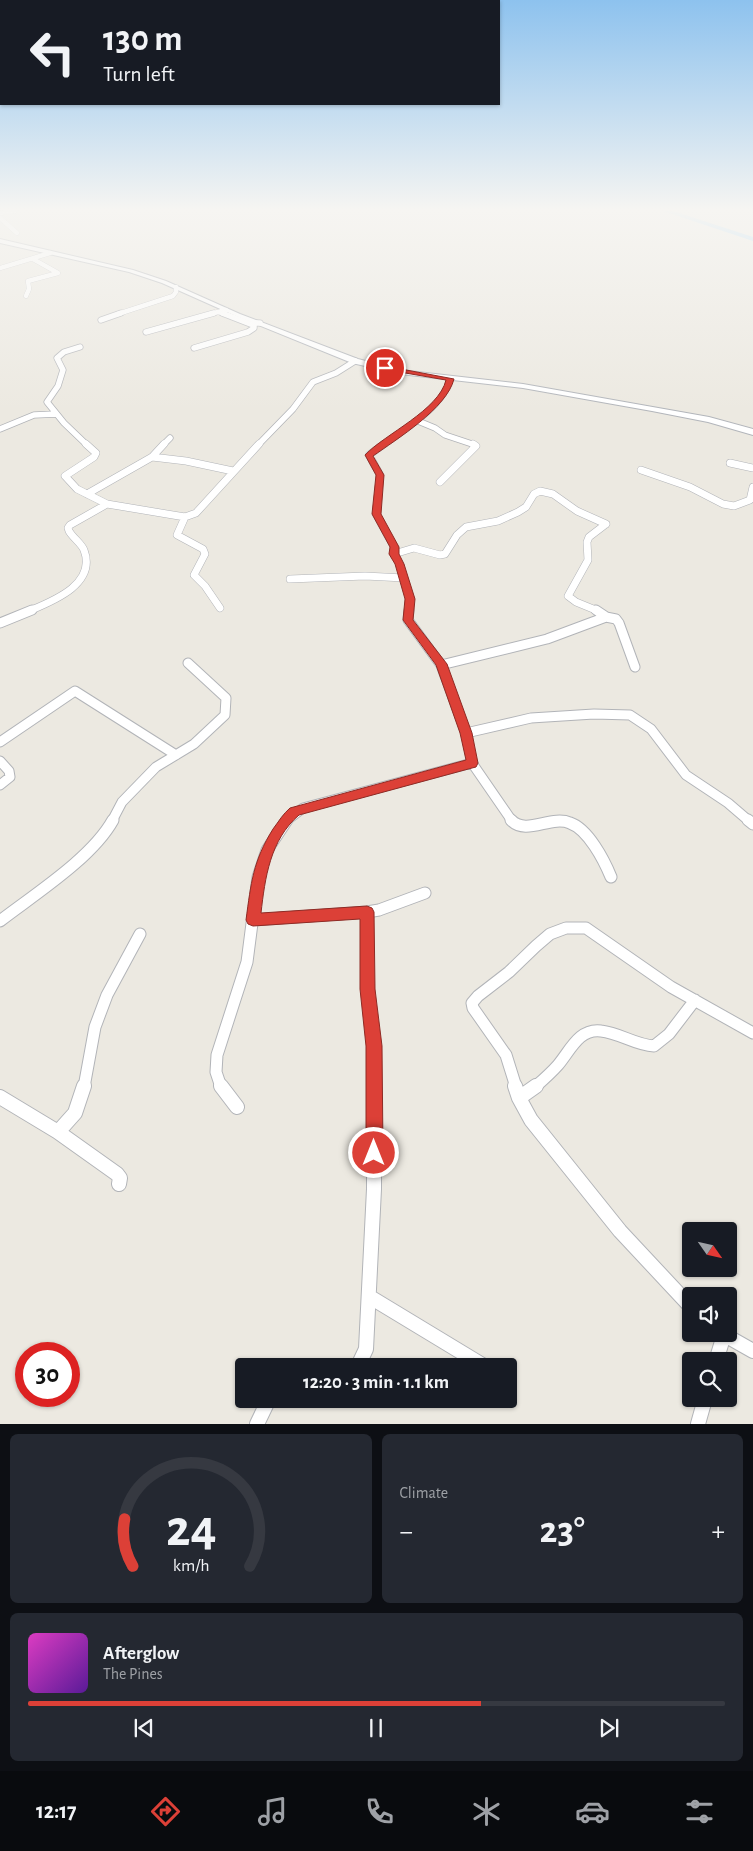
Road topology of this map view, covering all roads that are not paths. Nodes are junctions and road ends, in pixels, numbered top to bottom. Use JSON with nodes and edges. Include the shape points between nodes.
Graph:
{"nodes":[{"id":1,"x":41,"y":277,"type":"edge"},
{"id":2,"x":149,"y":277,"type":"edge"},
{"id":3,"x":176,"y":287,"type":"junction"},
{"id":4,"x":26,"y":296,"type":"dead end"},
{"id":5,"x":222,"y":311,"type":"junction"},
{"id":6,"x":100,"y":320,"type":"dead end"},
{"id":7,"x":257,"y":324,"type":"junction"},
{"id":8,"x":146,"y":332,"type":"dead end"},
{"id":9,"x":80,"y":347,"type":"dead end"},
{"id":10,"x":194,"y":348,"type":"dead end"},
{"id":11,"x":355,"y":360,"type":"junction"},
{"id":12,"x":450,"y":379,"type":"junction"},
{"id":13,"x":56,"y":414,"type":"junction"},
{"id":14,"x":418,"y":420,"type":"junction"},
{"id":15,"x":0,"y":429,"type":"edge"},
{"id":16,"x":753,"y":432,"type":"edge"},
{"id":17,"x":170,"y":438,"type":"dead end"},
{"id":18,"x":152,"y":457,"type":"junction"},
{"id":19,"x":730,"y":463,"type":"dead end"},
{"id":20,"x":753,"y":468,"type":"edge"},
{"id":21,"x":641,"y":470,"type":"dead end"},
{"id":22,"x":233,"y":471,"type":"junction"},
{"id":23,"x":440,"y":482,"type":"dead end"},
{"id":24,"x":753,"y":487,"type":"edge"},
{"id":25,"x":87,"y":494,"type":"junction"},
{"id":26,"x":107,"y":504,"type":"junction"},
{"id":27,"x":186,"y":517,"type":"junction"},
{"id":28,"x":394,"y":554,"type":"junction"},
{"id":29,"x":404,"y":578,"type":"junction"},
{"id":30,"x":290,"y":579,"type":"dead end"},
{"id":31,"x":220,"y":608,"type":"dead end"},
{"id":32,"x":606,"y":616,"type":"junction"},
{"id":33,"x":0,"y":623,"type":"edge"},
{"id":34,"x":188,"y":663,"type":"dead end"},
{"id":35,"x":441,"y":664,"type":"junction"},
{"id":36,"x":635,"y":666,"type":"dead end"},
{"id":37,"x":466,"y":733,"type":"junction"},
{"id":38,"x":0,"y":742,"type":"edge"},
{"id":39,"x":176,"y":755,"type":"junction"},
{"id":40,"x":0,"y":761,"type":"edge"},
{"id":41,"x":472,"y":763,"type":"junction"},
{"id":42,"x":0,"y":785,"type":"edge"},
{"id":43,"x":753,"y":824,"type":"edge"},
{"id":44,"x":611,"y":877,"type":"dead end"},
{"id":45,"x":425,"y":893,"type":"dead end"},
{"id":46,"x":367,"y":912,"type":"junction"},
{"id":47,"x":253,"y":920,"type":"junction"},
{"id":48,"x":0,"y":922,"type":"edge"},
{"id":49,"x":140,"y":934,"type":"dead end"},
{"id":50,"x":695,"y":1000,"type":"junction"},
{"id":51,"x":753,"y":1033,"type":"edge"},
{"id":52,"x":0,"y":1097,"type":"edge"},
{"id":53,"x":519,"y":1098,"type":"junction"},
{"id":54,"x":237,"y":1106,"type":"dead end"},
{"id":55,"x":58,"y":1132,"type":"junction"},
{"id":56,"x":119,"y":1184,"type":"dead end"},
{"id":57,"x":370,"y":1296,"type":"junction"},
{"id":58,"x":682,"y":1297,"type":"edge"},
{"id":59,"x":737,"y":1342,"type":"edge"},
{"id":60,"x":753,"y":1351,"type":"edge"},
{"id":61,"x":362,"y":1358,"type":"edge"},
{"id":62,"x":471,"y":1358,"type":"edge"},
{"id":63,"x":703,"y":1407,"type":"edge"},
{"id":64,"x":264,"y":1408,"type":"edge"},
{"id":65,"x":256,"y":1424,"type":"edge"},
{"id":66,"x":698,"y":1424,"type":"edge"}],
"edges":[{"from":1,"to":4,"type":"street","via":[[28,281]]},
{"from":2,"to":3,"type":"street"},
{"from":3,"to":5,"type":"street"},
{"from":3,"to":6,"type":"street","via":[[173,296]]},
{"from":5,"to":7,"type":"street"},
{"from":5,"to":8,"type":"street"},
{"from":7,"to":10,"type":"street","via":[[248,332]]},
{"from":7,"to":11,"type":"street"},
{"from":9,"to":13,"type":"street","via":[[57,358],[63,370],[55,391],[46,400]]},
{"from":11,"to":12,"type":"street","via":[[400,372]]},
{"from":11,"to":22,"type":"street","via":[[336,374],[313,382],[293,408]]},
{"from":12,"to":14,"type":"street","via":[[443,395]]},
{"from":12,"to":16,"type":"street","via":[[542,389],[709,420]]},
{"from":13,"to":15,"type":"street","via":[[40,412]]},
{"from":13,"to":25,"type":"street","via":[[96,453],[90,461],[65,476],[66,481]]},
{"from":14,"to":23,"type":"street","via":[[445,435],[476,446]]},
{"from":14,"to":28,"type":"street","via":[[369,455],[380,475],[376,514],[394,547]]},
{"from":17,"to":18,"type":"street"},
{"from":18,"to":22,"type":"street"},
{"from":18,"to":25,"type":"street"},
{"from":19,"to":20,"type":"street"},
{"from":21,"to":24,"type":"street","via":[[734,506],[750,500]]},
{"from":22,"to":27,"type":"street","via":[[196,514]]},
{"from":25,"to":26,"type":"street"},
{"from":26,"to":27,"type":"street"},
{"from":26,"to":33,"type":"street","via":[[68,528],[85,551],[88,568],[80,582],[30,611]]},
{"from":27,"to":31,"type":"street","via":[[177,534],[204,548],[205,554],[194,575]]},
{"from":28,"to":29,"type":"street"},
{"from":28,"to":32,"type":"street","via":[[414,548],[445,554],[466,527],[498,521],[526,507],[534,494],[547,491],[588,517],[606,524],[589,537],[588,560],[568,596]]},
{"from":29,"to":30,"type":"street"},
{"from":29,"to":35,"type":"street","via":[[410,599],[408,620]]},
{"from":32,"to":35,"type":"street","via":[[580,627]]},
{"from":32,"to":36,"type":"street","via":[[619,623]]},
{"from":34,"to":39,"type":"street","via":[[228,703],[225,715],[194,744]]},
{"from":35,"to":37,"type":"street"},
{"from":37,"to":41,"type":"street"},
{"from":37,"to":43,"type":"street","via":[[531,718],[630,715],[651,729],[686,775]]},
{"from":38,"to":39,"type":"street","via":[[75,691]]},
{"from":39,"to":48,"type":"street","via":[[156,767],[122,802],[96,843]]},
{"from":40,"to":42,"type":"street","via":[[10,777]]},
{"from":41,"to":44,"type":"street","via":[[514,823],[525,827],[553,821],[569,822],[581,829],[604,860]]},
{"from":41,"to":47,"type":"street","via":[[295,811],[266,851]]},
{"from":45,"to":46,"type":"street"},
{"from":46,"to":47,"type":"street"},
{"from":46,"to":57,"type":"street","via":[[368,989],[374,1046]]},
{"from":47,"to":54,"type":"street","via":[[247,961],[216,1062],[220,1086]]},
{"from":49,"to":55,"type":"street","via":[[94,1026],[82,1095],[75,1113]]},
{"from":50,"to":51,"type":"street"},
{"from":50,"to":53,"type":"street","via":[[654,1046],[639,1045],[603,1032],[593,1031],[580,1038],[537,1086]]},
{"from":50,"to":53,"type":"street","via":[[586,928],[573,926],[558,930],[540,942],[504,977],[475,997],[472,1003],[506,1055]]},
{"from":52,"to":55,"type":"street"},
{"from":53,"to":58,"type":"street","via":[[531,1120],[620,1231]]},
{"from":55,"to":56,"type":"street","via":[[117,1174]]},
{"from":57,"to":61,"type":"street","via":[[366,1349]]},
{"from":57,"to":62,"type":"street"},
{"from":59,"to":60,"type":"street"},
{"from":63,"to":66,"type":"street"},
{"from":64,"to":65,"type":"street"}]}
